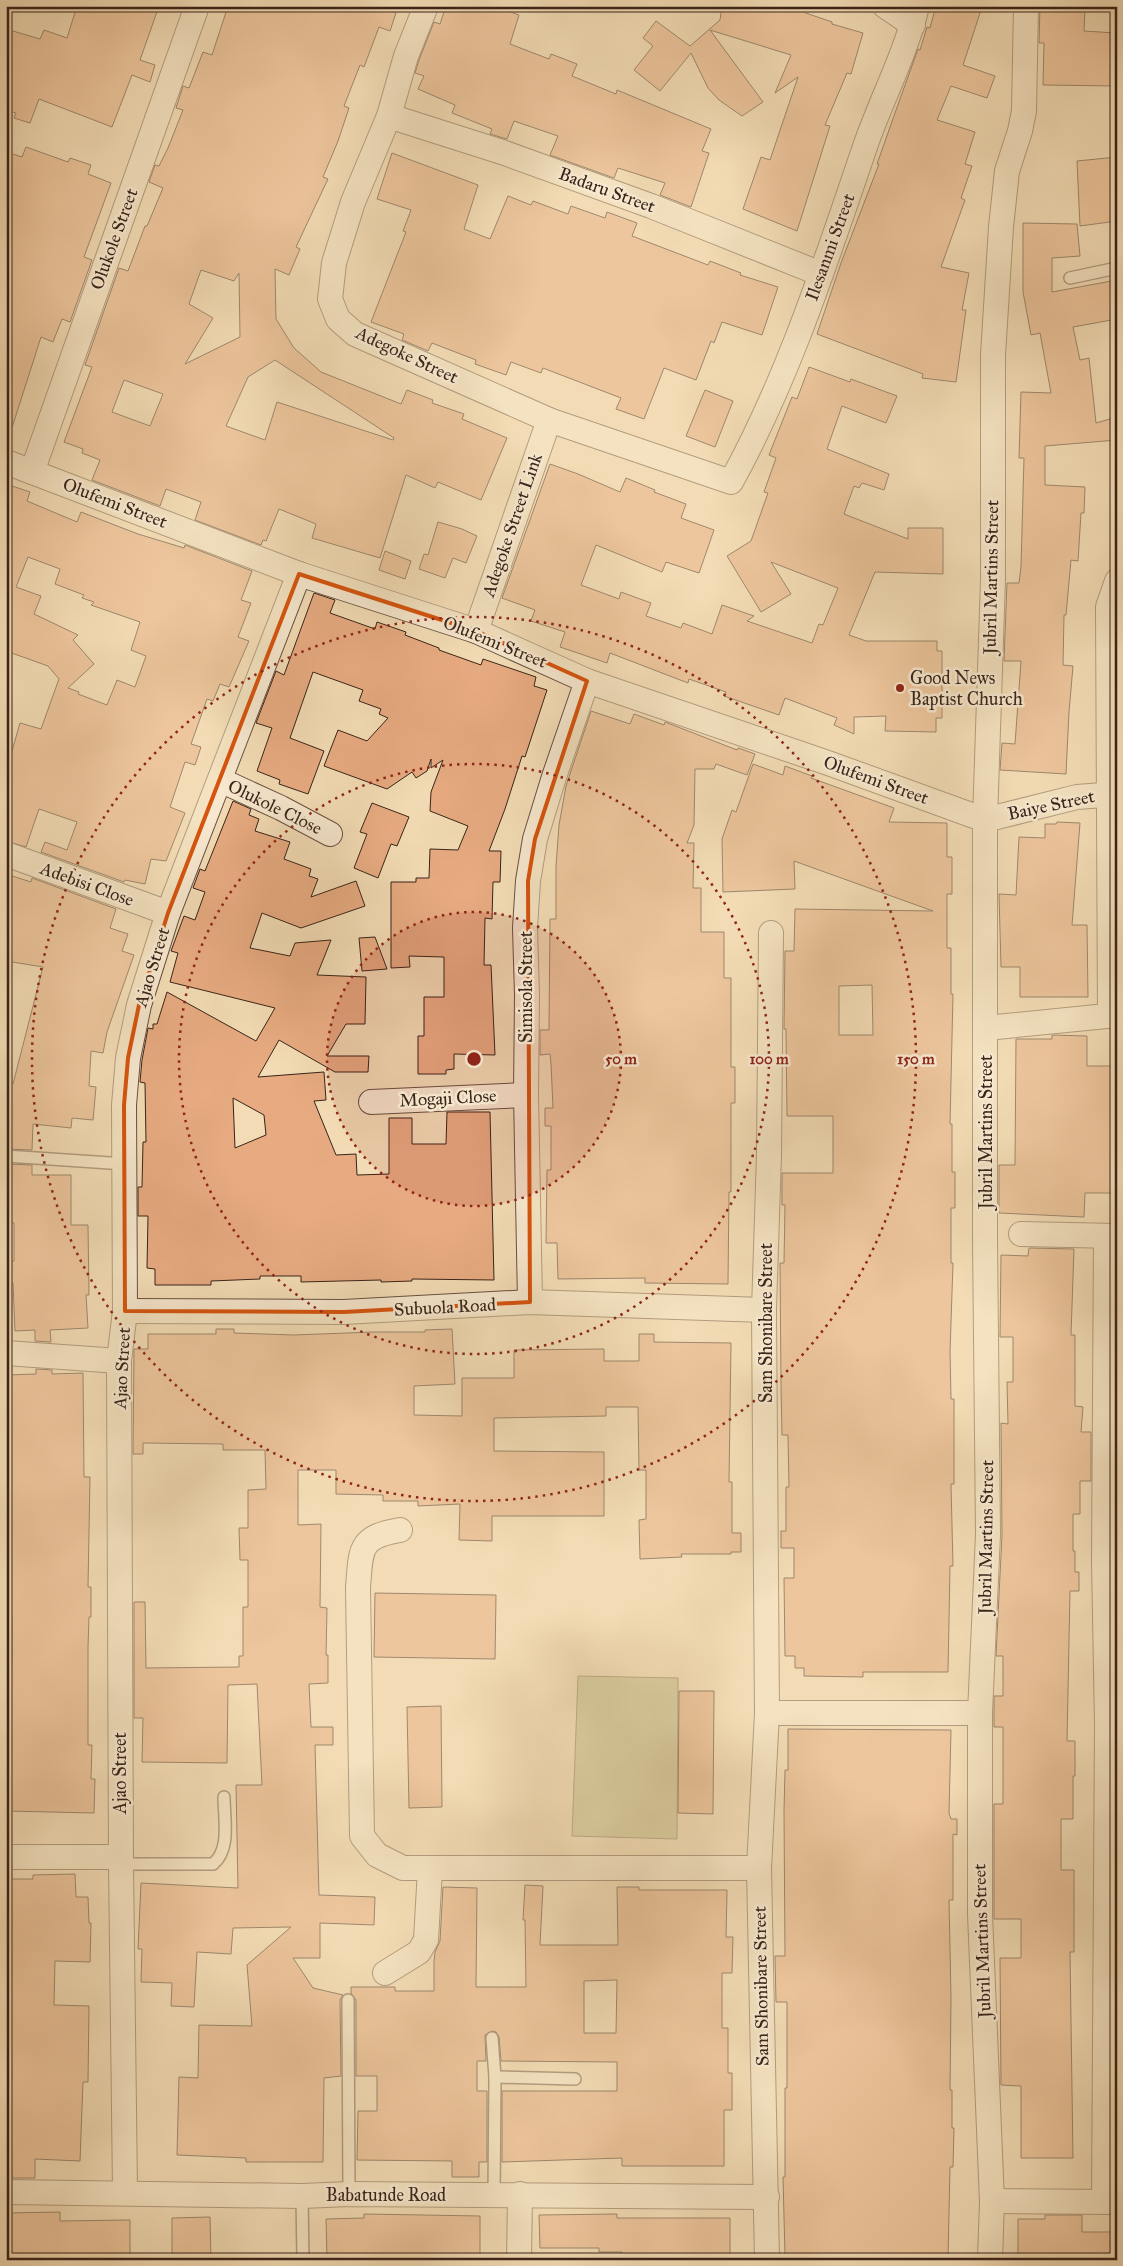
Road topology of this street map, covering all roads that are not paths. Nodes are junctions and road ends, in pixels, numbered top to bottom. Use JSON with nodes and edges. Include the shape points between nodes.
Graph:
{"nodes":[{"id":1,"x":197,"y":6,"type":"edge"},
{"id":2,"x":426,"y":6,"type":"edge"},
{"id":3,"x":886,"y":6,"type":"edge"},
{"id":4,"x":1026,"y":6,"type":"edge"},
{"id":5,"x":915,"y":16,"type":"edge"},
{"id":6,"x":389,"y":116,"type":"junction"},
{"id":7,"x":1117,"y":268,"type":"edge"},
{"id":8,"x":821,"y":274,"type":"junction"},
{"id":9,"x":1070,"y":278,"type":"dead end"},
{"id":10,"x":549,"y":420,"type":"junction"},
{"id":11,"x":6,"y":462,"type":"edge"},
{"id":12,"x":32,"y":472,"type":"junction"},
{"id":13,"x":731,"y":482,"type":"joint"},
{"id":14,"x":299,"y":574,"type":"junction"},
{"id":15,"x":1117,"y":581,"type":"edge"},
{"id":16,"x":476,"y":631,"type":"junction"},
{"id":17,"x":587,"y":681,"type":"junction"},
{"id":18,"x":220,"y":780,"type":"junction"},
{"id":19,"x":1113,"y":794,"type":"edge"},
{"id":20,"x":985,"y":820,"type":"junction"},
{"id":21,"x":330,"y":834,"type":"dead end"},
{"id":22,"x":6,"y":854,"type":"edge"},
{"id":23,"x":168,"y":913,"type":"junction"},
{"id":24,"x":772,"y":933,"type":"dead end"},
{"id":25,"x":1113,"y":1015,"type":"edge"},
{"id":26,"x":986,"y":1028,"type":"junction"},
{"id":27,"x":526,"y":1094,"type":"junction"},
{"id":28,"x":371,"y":1102,"type":"dead end"},
{"id":29,"x":6,"y":1156,"type":"edge"},
{"id":30,"x":125,"y":1164,"type":"junction"},
{"id":31,"x":1021,"y":1234,"type":"dead end"},
{"id":32,"x":1111,"y":1236,"type":"edge"},
{"id":33,"x":530,"y":1302,"type":"junction"},
{"id":34,"x":764,"y":1310,"type":"junction"},
{"id":35,"x":125,"y":1311,"type":"junction"},
{"id":36,"x":6,"y":1353,"type":"edge"},
{"id":37,"x":119,"y":1361,"type":"junction"},
{"id":38,"x":400,"y":1530,"type":"dead end"},
{"id":39,"x":767,"y":1713,"type":"junction"},
{"id":40,"x":980,"y":1713,"type":"junction"},
{"id":41,"x":1112,"y":1725,"type":"edge"},
{"id":42,"x":224,"y":1797,"type":"dead end"},
{"id":43,"x":6,"y":1857,"type":"edge"},
{"id":44,"x":121,"y":1860,"type":"junction"},
{"id":45,"x":759,"y":1868,"type":"junction"},
{"id":46,"x":430,"y":1869,"type":"junction"},
{"id":47,"x":385,"y":1973,"type":"dead end"},
{"id":48,"x":348,"y":2000,"type":"dead end"},
{"id":49,"x":492,"y":2038,"type":"dead end"},
{"id":50,"x":495,"y":2077,"type":"junction"},
{"id":51,"x":575,"y":2079,"type":"dead end"},
{"id":52,"x":6,"y":2192,"type":"edge"},
{"id":53,"x":125,"y":2192,"type":"junction"},
{"id":54,"x":349,"y":2194,"type":"junction"},
{"id":55,"x":520,"y":2194,"type":"junction"},
{"id":56,"x":494,"y":2195,"type":"junction"},
{"id":57,"x":302,"y":2196,"type":"junction"},
{"id":58,"x":767,"y":2196,"type":"junction"},
{"id":59,"x":992,"y":2201,"type":"junction"},
{"id":60,"x":1110,"y":2202,"type":"edge"},
{"id":61,"x":303,"y":2260,"type":"edge"},
{"id":62,"x":520,"y":2260,"type":"edge"},
{"id":63,"x":767,"y":2260,"type":"edge"},
{"id":64,"x":990,"y":2260,"type":"edge"}],
"edges":[{"from":1,"to":12,"type":"street","name":"Olukole Street"},
{"from":2,"to":6,"type":"street","name":"Adegoke Street","via":[[406,56]]},
{"from":3,"to":5,"type":"street"},
{"from":4,"to":20,"type":"street","name":"Jubril Martins Street","via":[[1024,111],[1007,171],[1000,227],[993,355],[993,580]]},
{"from":5,"to":8,"type":"street","name":"Ilesanmi Street","via":[[875,117]]},
{"from":6,"to":8,"type":"street","name":"Badaru Street","via":[[502,152],[651,206]]},
{"from":6,"to":10,"type":"street","name":"Adegoke Street","via":[[354,202],[334,263],[330,299],[338,319],[355,334]]},
{"from":7,"to":9,"type":"lane"},
{"from":8,"to":13,"type":"street","name":"Ilesanmi Street","via":[[777,391]]},
{"from":10,"to":13,"type":"street","name":"Adegoke Street"},
{"from":10,"to":16,"type":"street","name":"Adegoke Street Link"},
{"from":11,"to":12,"type":"street","name":"Olufemi Street"},
{"from":12,"to":14,"type":"street","name":"Olufemi Street"},
{"from":14,"to":16,"type":"street","name":"Olufemi Street"},
{"from":14,"to":18,"type":"street","name":"Ajao Street"},
{"from":15,"to":19,"type":"street","via":[[1108,608]]},
{"from":16,"to":17,"type":"street","name":"Olufemi Street"},
{"from":17,"to":20,"type":"street","name":"Olufemi Street"},
{"from":17,"to":27,"type":"street","name":"Simisola Street","via":[[535,839],[528,882]]},
{"from":18,"to":21,"type":"street","name":"Olukole Close"},
{"from":18,"to":23,"type":"street","name":"Ajao Street"},
{"from":19,"to":20,"type":"street","name":"Baiye Street","via":[[1069,799]]},
{"from":19,"to":25,"type":"street"},
{"from":20,"to":26,"type":"street","name":"Jubril Martins Street"},
{"from":22,"to":23,"type":"street","name":"Adebisi Close"},
{"from":23,"to":30,"type":"street","name":"Ajao Street","via":[[139,1005],[128,1058],[124,1105]]},
{"from":24,"to":34,"type":"street","name":"Sam Shonibare Street"},
{"from":25,"to":26,"type":"street"},
{"from":26,"to":40,"type":"street","name":"Jubril Martins Street","via":[[988,1534]]},
{"from":27,"to":28,"type":"street","name":"Mogaji Close"},
{"from":27,"to":33,"type":"street","name":"Simisola Street"},
{"from":29,"to":30,"type":"lane"},
{"from":30,"to":35,"type":"street","name":"Ajao Street"},
{"from":31,"to":32,"type":"street"},
{"from":32,"to":41,"type":"street","via":[[1104,1561]]},
{"from":33,"to":34,"type":"street","name":"Subuola Road"},
{"from":33,"to":35,"type":"street","name":"Subuola Road","via":[[344,1312]]},
{"from":34,"to":39,"type":"street","name":"Sam Shonibare Street"},
{"from":35,"to":37,"type":"street","name":"Ajao Street"},
{"from":36,"to":37,"type":"street"},
{"from":37,"to":44,"type":"street","name":"Ajao Street"},
{"from":38,"to":46,"type":"street","via":[[380,1533],[367,1542],[360,1558],[362,1836],[377,1855],[392,1863],[403,1868]]},
{"from":39,"to":40,"type":"street"},
{"from":39,"to":45,"type":"street","name":"Sam Shonibare Street"},
{"from":40,"to":59,"type":"street","name":"Jubril Martins Street","via":[[980,1914]]},
{"from":41,"to":60,"type":"street"},
{"from":42,"to":44,"type":"lane","via":[[224,1849],[213,1864]]},
{"from":43,"to":44,"type":"street"},
{"from":44,"to":53,"type":"street","name":"Ajao Street"},
{"from":45,"to":46,"type":"street"},
{"from":45,"to":58,"type":"street","name":"Sam Shonibare Street"},
{"from":46,"to":47,"type":"street","via":[[426,1940],[419,1952]]},
{"from":48,"to":54,"type":"lane"},
{"from":49,"to":50,"type":"lane"},
{"from":50,"to":51,"type":"lane"},
{"from":50,"to":56,"type":"lane"},
{"from":52,"to":53,"type":"street","name":"Babatunde Road"},
{"from":53,"to":57,"type":"street","name":"Babatunde Road"},
{"from":54,"to":56,"type":"street","name":"Babatunde Road"},
{"from":54,"to":57,"type":"street","name":"Babatunde Road"},
{"from":55,"to":56,"type":"street","name":"Babatunde Road"},
{"from":55,"to":58,"type":"street","name":"Babatunde Road"},
{"from":55,"to":62,"type":"street"},
{"from":57,"to":61,"type":"lane"},
{"from":58,"to":63,"type":"street","name":"Sam Shonibare Street"},
{"from":59,"to":60,"type":"street"},
{"from":59,"to":64,"type":"street","name":"Jubril Martins Street"}]}
